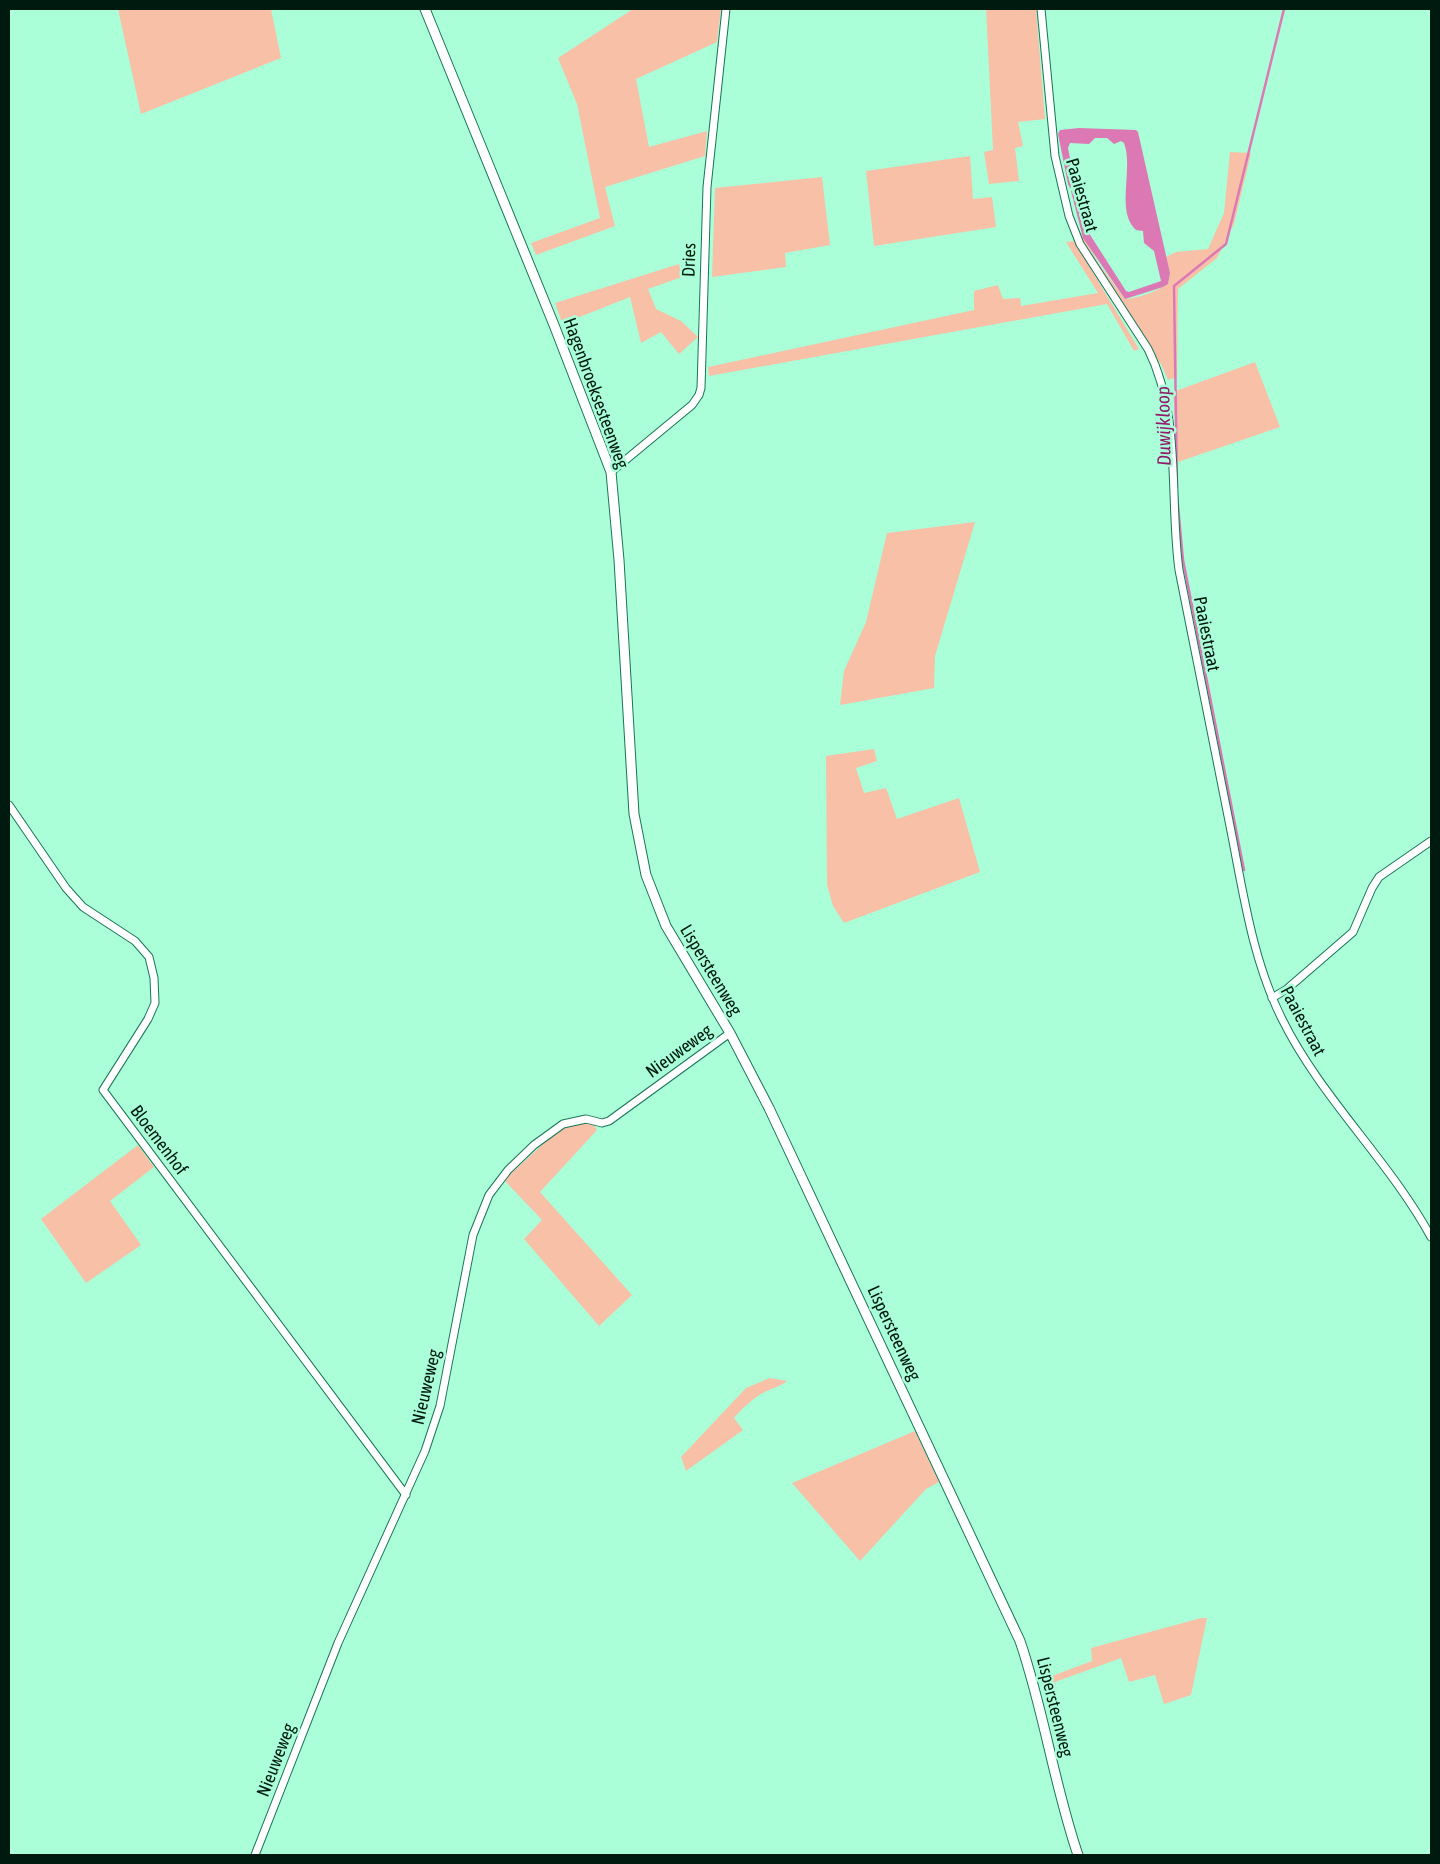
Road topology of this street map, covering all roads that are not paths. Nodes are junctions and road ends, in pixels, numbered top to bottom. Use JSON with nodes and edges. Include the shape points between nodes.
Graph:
{"nodes":[{"id":1,"x":425,"y":9,"type":"edge"},
{"id":2,"x":726,"y":9,"type":"edge"},
{"id":3,"x":1041,"y":9,"type":"edge"},
{"id":4,"x":611,"y":472,"type":"junction"},
{"id":5,"x":9,"y":805,"type":"edge"},
{"id":6,"x":1431,"y":840,"type":"edge"},
{"id":7,"x":639,"y":842,"type":"joint"},
{"id":8,"x":1272,"y":998,"type":"junction"},
{"id":9,"x":730,"y":1033,"type":"junction"},
{"id":10,"x":1431,"y":1237,"type":"edge"},
{"id":11,"x":406,"y":1494,"type":"junction"},
{"id":12,"x":255,"y":1855,"type":"edge"},
{"id":13,"x":1078,"y":1855,"type":"edge"}],
"edges":[{"from":1,"to":4,"type":"street","name":"Hagenbroeksesteenweg"},
{"from":2,"to":4,"type":"street","name":"Dries","via":[[707,187],[701,388],[692,405]]},
{"from":3,"to":8,"type":"street","name":"Paaiestraat","via":[[1054,156],[1069,216],[1080,244],[1148,350],[1157,367],[1166,399],[1179,570],[1254,942]]},
{"from":4,"to":7,"type":"street","name":"Hagenbroeksesteenweg","via":[[634,814]]},
{"from":5,"to":11,"type":"street","name":"Bloemenhof","via":[[66,888],[83,907],[135,941],[149,957],[155,1002],[144,1026],[103,1090]]},
{"from":6,"to":8,"type":"street","via":[[1379,877],[1353,932]]},
{"from":7,"to":9,"type":"street","name":"Lispersteenweg","via":[[646,874],[666,926]]},
{"from":8,"to":10,"type":"street","name":"Paaiestraat","via":[[1311,1070]]},
{"from":9,"to":11,"type":"street","name":"Nieuweweg","via":[[610,1121],[602,1123],[586,1119],[563,1124],[508,1170],[489,1195],[473,1235],[440,1406]]},
{"from":9,"to":13,"type":"street","name":"Lispersteenweg","via":[[794,1160],[1020,1640],[1035,1686]]},
{"from":11,"to":12,"type":"street","name":"Nieuweweg","via":[[338,1643]]}]}
